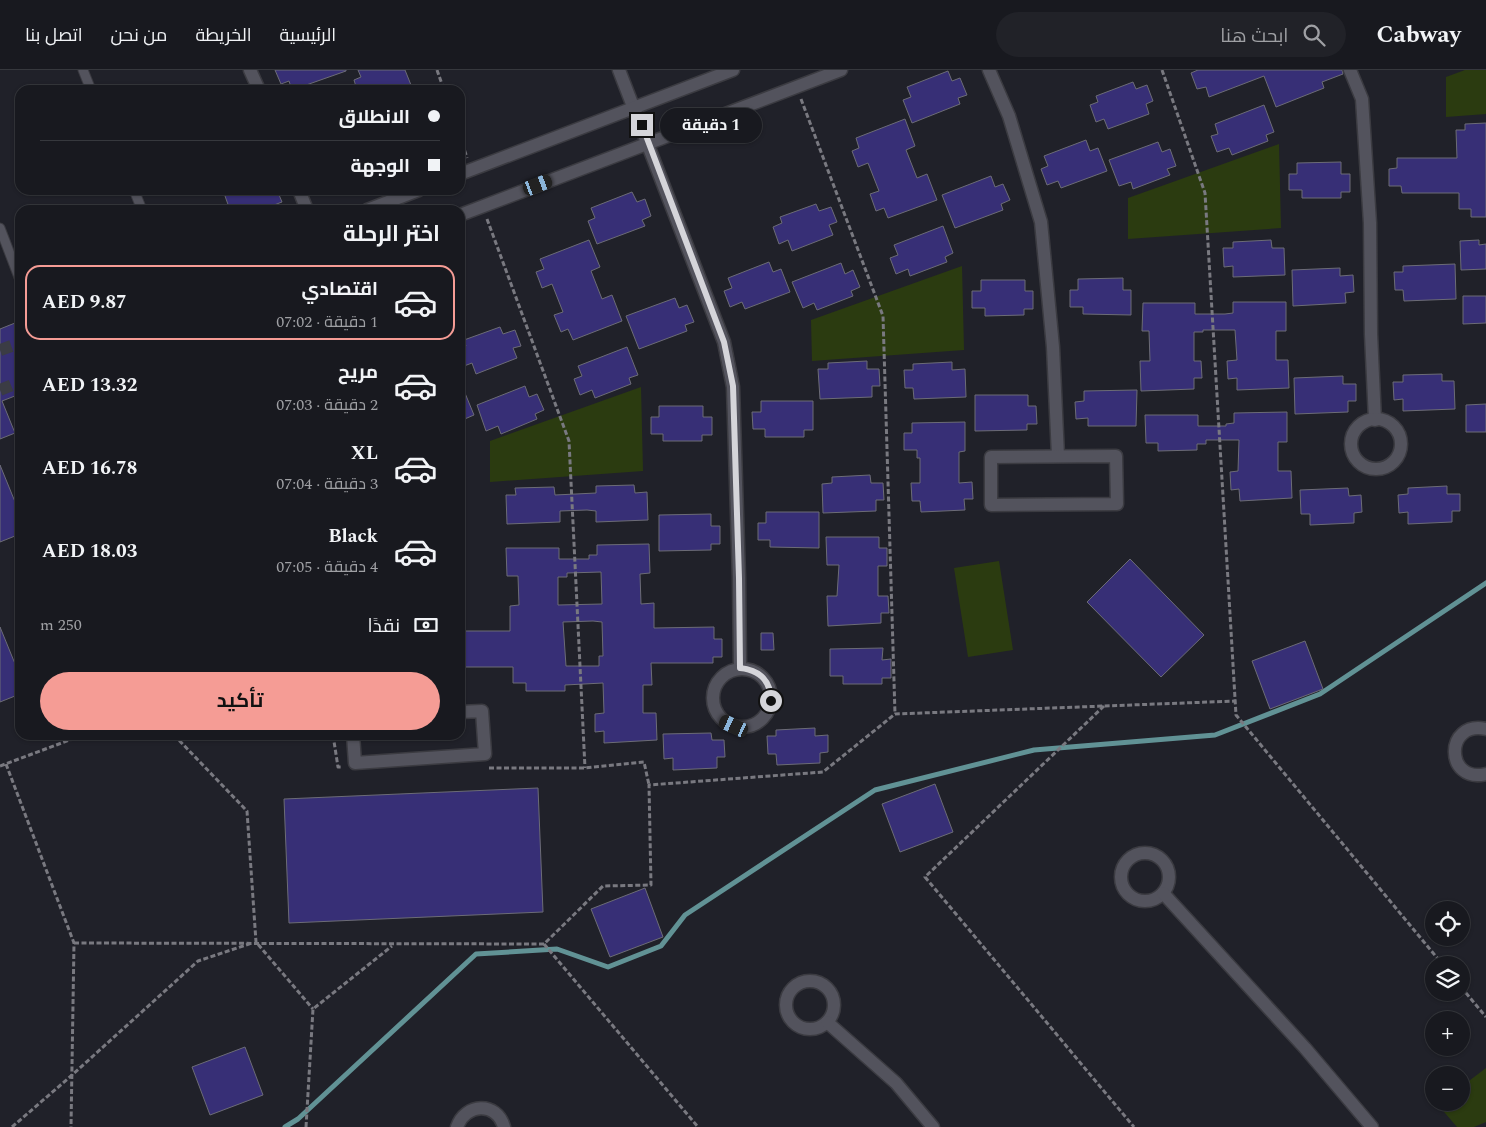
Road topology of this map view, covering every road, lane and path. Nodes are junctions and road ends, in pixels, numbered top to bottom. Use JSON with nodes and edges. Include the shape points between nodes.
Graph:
{"nodes":[{"id":1,"x":83,"y":70,"type":"edge"},
{"id":2,"x":250,"y":70,"type":"edge"},
{"id":3,"x":437,"y":70,"type":"edge"},
{"id":4,"x":619,"y":70,"type":"edge"},
{"id":5,"x":733,"y":70,"type":"edge"},
{"id":6,"x":841,"y":70,"type":"edge"},
{"id":7,"x":989,"y":70,"type":"edge"},
{"id":8,"x":1162,"y":70,"type":"edge"},
{"id":9,"x":1350,"y":70,"type":"edge"},
{"id":10,"x":89,"y":85,"type":"edge"},
{"id":11,"x":257,"y":85,"type":"edge"},
{"id":12,"x":442,"y":85,"type":"edge"},
{"id":13,"x":797,"y":87,"type":"junction"},
{"id":14,"x":635,"y":108,"type":"junction"},
{"id":15,"x":648,"y":143,"type":"junction"},
{"id":16,"x":466,"y":172,"type":"edge"},
{"id":17,"x":406,"y":195,"type":"edge"},
{"id":18,"x":380,"y":205,"type":"edge"},
{"id":19,"x":482,"y":206,"type":"junction"},
{"id":20,"x":465,"y":213,"type":"edge"},
{"id":21,"x":0,"y":228,"type":"edge"},
{"id":22,"x":15,"y":267,"type":"edge"},
{"id":23,"x":1375,"y":420,"type":"dead end"},
{"id":24,"x":1058,"y":456,"type":"junction"},
{"id":25,"x":740,"y":668,"type":"junction"},
{"id":26,"x":1236,"y":701,"type":"junction"},
{"id":27,"x":1104,"y":706,"type":"junction"},
{"id":28,"x":465,"y":712,"type":"edge"},
{"id":29,"x":895,"y":714,"type":"junction"},
{"id":30,"x":1486,"y":728,"type":"edge"},
{"id":31,"x":70,"y":740,"type":"edge"},
{"id":32,"x":179,"y":740,"type":"edge"},
{"id":33,"x":353,"y":740,"type":"edge"},
{"id":34,"x":6,"y":764,"type":"junction"},
{"id":35,"x":0,"y":766,"type":"edge"},
{"id":36,"x":585,"y":768,"type":"dead end"},
{"id":37,"x":1486,"y":774,"type":"edge"},
{"id":38,"x":1163,"y":893,"type":"dead end"},
{"id":39,"x":256,"y":942,"type":"junction"},
{"id":40,"x":74,"y":943,"type":"junction"},
{"id":41,"x":544,"y":944,"type":"junction"},
{"id":42,"x":392,"y":945,"type":"junction"},
{"id":43,"x":1436,"y":956,"type":"edge"},
{"id":44,"x":1470,"y":998,"type":"edge"},
{"id":45,"x":313,"y":1008,"type":"junction"},
{"id":46,"x":1486,"y":1017,"type":"edge"},
{"id":47,"x":827,"y":1022,"type":"dead end"},
{"id":48,"x":71,"y":1076,"type":"junction"},
{"id":49,"x":12,"y":1127,"type":"edge"},
{"id":50,"x":71,"y":1127,"type":"edge"},
{"id":51,"x":306,"y":1127,"type":"edge"},
{"id":52,"x":456,"y":1127,"type":"edge"},
{"id":53,"x":504,"y":1127,"type":"edge"},
{"id":54,"x":698,"y":1127,"type":"edge"},
{"id":55,"x":933,"y":1127,"type":"edge"},
{"id":56,"x":1134,"y":1127,"type":"edge"},
{"id":57,"x":1372,"y":1127,"type":"edge"}],
"edges":[{"from":1,"to":10,"type":"lane"},
{"from":2,"to":11,"type":"street"},
{"from":3,"to":12,"type":"path"},
{"from":4,"to":14,"type":"street"},
{"from":5,"to":14,"type":"street"},
{"from":6,"to":13,"type":"street"},
{"from":7,"to":24,"type":"street","via":[[1009,116],[1041,222],[1053,347]]},
{"from":8,"to":26,"type":"path","via":[[1205,192]]},
{"from":9,"to":23,"type":"street","via":[[1362,100],[1370,223]]},
{"from":13,"to":15,"type":"street"},
{"from":13,"to":29,"type":"path","via":[[883,316]]},
{"from":14,"to":15,"type":"street"},
{"from":14,"to":16,"type":"street"},
{"from":15,"to":19,"type":"street"},
{"from":15,"to":25,"type":"street","via":[[724,342],[733,386]]},
{"from":17,"to":18,"type":"street"},
{"from":19,"to":20,"type":"street"},
{"from":19,"to":36,"type":"path","via":[[569,441]]},
{"from":21,"to":22,"type":"lane"},
{"from":24,"to":24,"type":"street","via":[[991,457],[991,505],[1117,504],[1116,456]]},
{"from":25,"to":25,"type":"street","via":[[724,674],[713,689],[712,698],[713,706],[725,722],[744,727],[762,719],[768,711],[771,693],[769,685],[757,672]]},
{"from":26,"to":27,"type":"path"},
{"from":26,"to":43,"type":"path","via":[[1236,715]]},
{"from":27,"to":29,"type":"path"},
{"from":27,"to":56,"type":"path","via":[[925,877]]},
{"from":28,"to":33,"type":"street","via":[[482,711],[485,754],[355,763]]},
{"from":29,"to":41,"type":"path","via":[[823,772],[649,785],[650,885],[603,886]]},
{"from":30,"to":37,"type":"street","via":[[1477,727],[1463,733],[1458,738],[1454,753],[1459,767],[1465,772]]},
{"from":31,"to":34,"type":"path"},
{"from":32,"to":39,"type":"path","via":[[247,811]]},
{"from":34,"to":35,"type":"path"},
{"from":34,"to":40,"type":"path"},
{"from":38,"to":57,"type":"street","via":[[1299,1041]]},
{"from":39,"to":40,"type":"path"},
{"from":39,"to":42,"type":"path"},
{"from":39,"to":45,"type":"path"},
{"from":39,"to":48,"type":"path","via":[[198,960]]},
{"from":40,"to":48,"type":"path"},
{"from":41,"to":42,"type":"path"},
{"from":41,"to":54,"type":"path"},
{"from":42,"to":45,"type":"path"},
{"from":44,"to":46,"type":"path"},
{"from":45,"to":51,"type":"path"},
{"from":47,"to":55,"type":"street","via":[[896,1083]]},
{"from":48,"to":49,"type":"path"},
{"from":48,"to":50,"type":"path"},
{"from":52,"to":53,"type":"street","via":[[465,1113],[479,1108],[494,1111]]}]}
